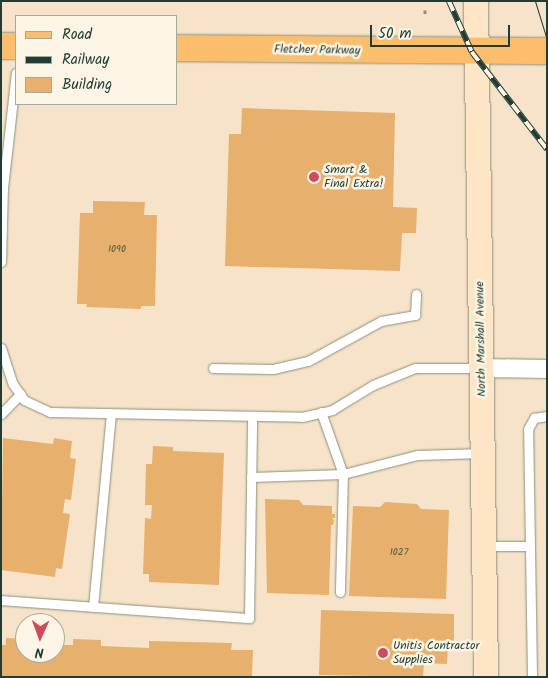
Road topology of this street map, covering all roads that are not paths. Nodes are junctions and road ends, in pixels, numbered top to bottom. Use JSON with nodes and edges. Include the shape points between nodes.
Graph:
{"nodes":[{"id":1,"x":476,"y":1,"type":"edge"},
{"id":2,"x":1,"y":46,"type":"edge"},
{"id":3,"x":15,"y":46,"type":"edge"},
{"id":4,"x":178,"y":48,"type":"edge"},
{"id":5,"x":547,"y":51,"type":"edge"},
{"id":6,"x":476,"y":52,"type":"junction"},
{"id":7,"x":15,"y":82,"type":"edge"},
{"id":8,"x":1,"y":262,"type":"edge"},
{"id":9,"x":416,"y":294,"type":"dead end"},
{"id":10,"x":1,"y":348,"type":"edge"},
{"id":11,"x":213,"y":368,"type":"dead end"},
{"id":12,"x":482,"y":368,"type":"junction"},
{"id":13,"x":547,"y":369,"type":"edge"},
{"id":14,"x":20,"y":394,"type":"junction"},
{"id":15,"x":321,"y":412,"type":"junction"},
{"id":16,"x":1,"y":414,"type":"edge"},
{"id":17,"x":111,"y":414,"type":"junction"},
{"id":18,"x":252,"y":416,"type":"junction"},
{"id":19,"x":547,"y":416,"type":"edge"},
{"id":20,"x":483,"y":453,"type":"junction"},
{"id":21,"x":343,"y":474,"type":"junction"},
{"id":22,"x":251,"y":477,"type":"junction"},
{"id":23,"x":484,"y":546,"type":"junction"},
{"id":24,"x":530,"y":546,"type":"junction"},
{"id":25,"x":340,"y":592,"type":"dead end"},
{"id":26,"x":1,"y":600,"type":"edge"},
{"id":27,"x":92,"y":607,"type":"junction"},
{"id":28,"x":532,"y":676,"type":"edge"},
{"id":29,"x":486,"y":677,"type":"edge"}],
"edges":[{"from":1,"to":6,"type":"main road","name":"North Marshall Avenue"},
{"from":2,"to":3,"type":"main road"},
{"from":4,"to":6,"type":"main road","name":"Fletcher Parkway"},
{"from":5,"to":6,"type":"main road","name":"Fletcher Parkway"},
{"from":6,"to":12,"type":"main road","name":"North Marshall Avenue"},
{"from":7,"to":8,"type":"lane","via":[[3,188]]},
{"from":9,"to":11,"type":"lane","via":[[415,315],[381,321],[308,361],[273,369]]},
{"from":10,"to":14,"type":"lane","via":[[13,384]]},
{"from":12,"to":13,"type":"street"},
{"from":12,"to":15,"type":"lane","via":[[415,368],[380,381],[332,410]]},
{"from":12,"to":20,"type":"main road","name":"North Marshall Avenue"},
{"from":14,"to":16,"type":"lane"},
{"from":14,"to":17,"type":"lane","via":[[24,400],[50,412]]},
{"from":15,"to":18,"type":"lane","via":[[302,417]]},
{"from":15,"to":21,"type":"lane"},
{"from":17,"to":18,"type":"lane"},
{"from":17,"to":27,"type":"lane"},
{"from":18,"to":22,"type":"lane"},
{"from":19,"to":24,"type":"lane","via":[[534,418],[528,429]]},
{"from":20,"to":21,"type":"lane","via":[[417,455]]},
{"from":20,"to":23,"type":"main road","name":"North Marshall Avenue"},
{"from":21,"to":22,"type":"lane"},
{"from":21,"to":25,"type":"lane"},
{"from":22,"to":27,"type":"lane","via":[[249,618]]},
{"from":23,"to":24,"type":"lane"},
{"from":23,"to":29,"type":"main road","name":"North Marshall Avenue"},
{"from":24,"to":28,"type":"lane"},
{"from":26,"to":27,"type":"lane"}]}
